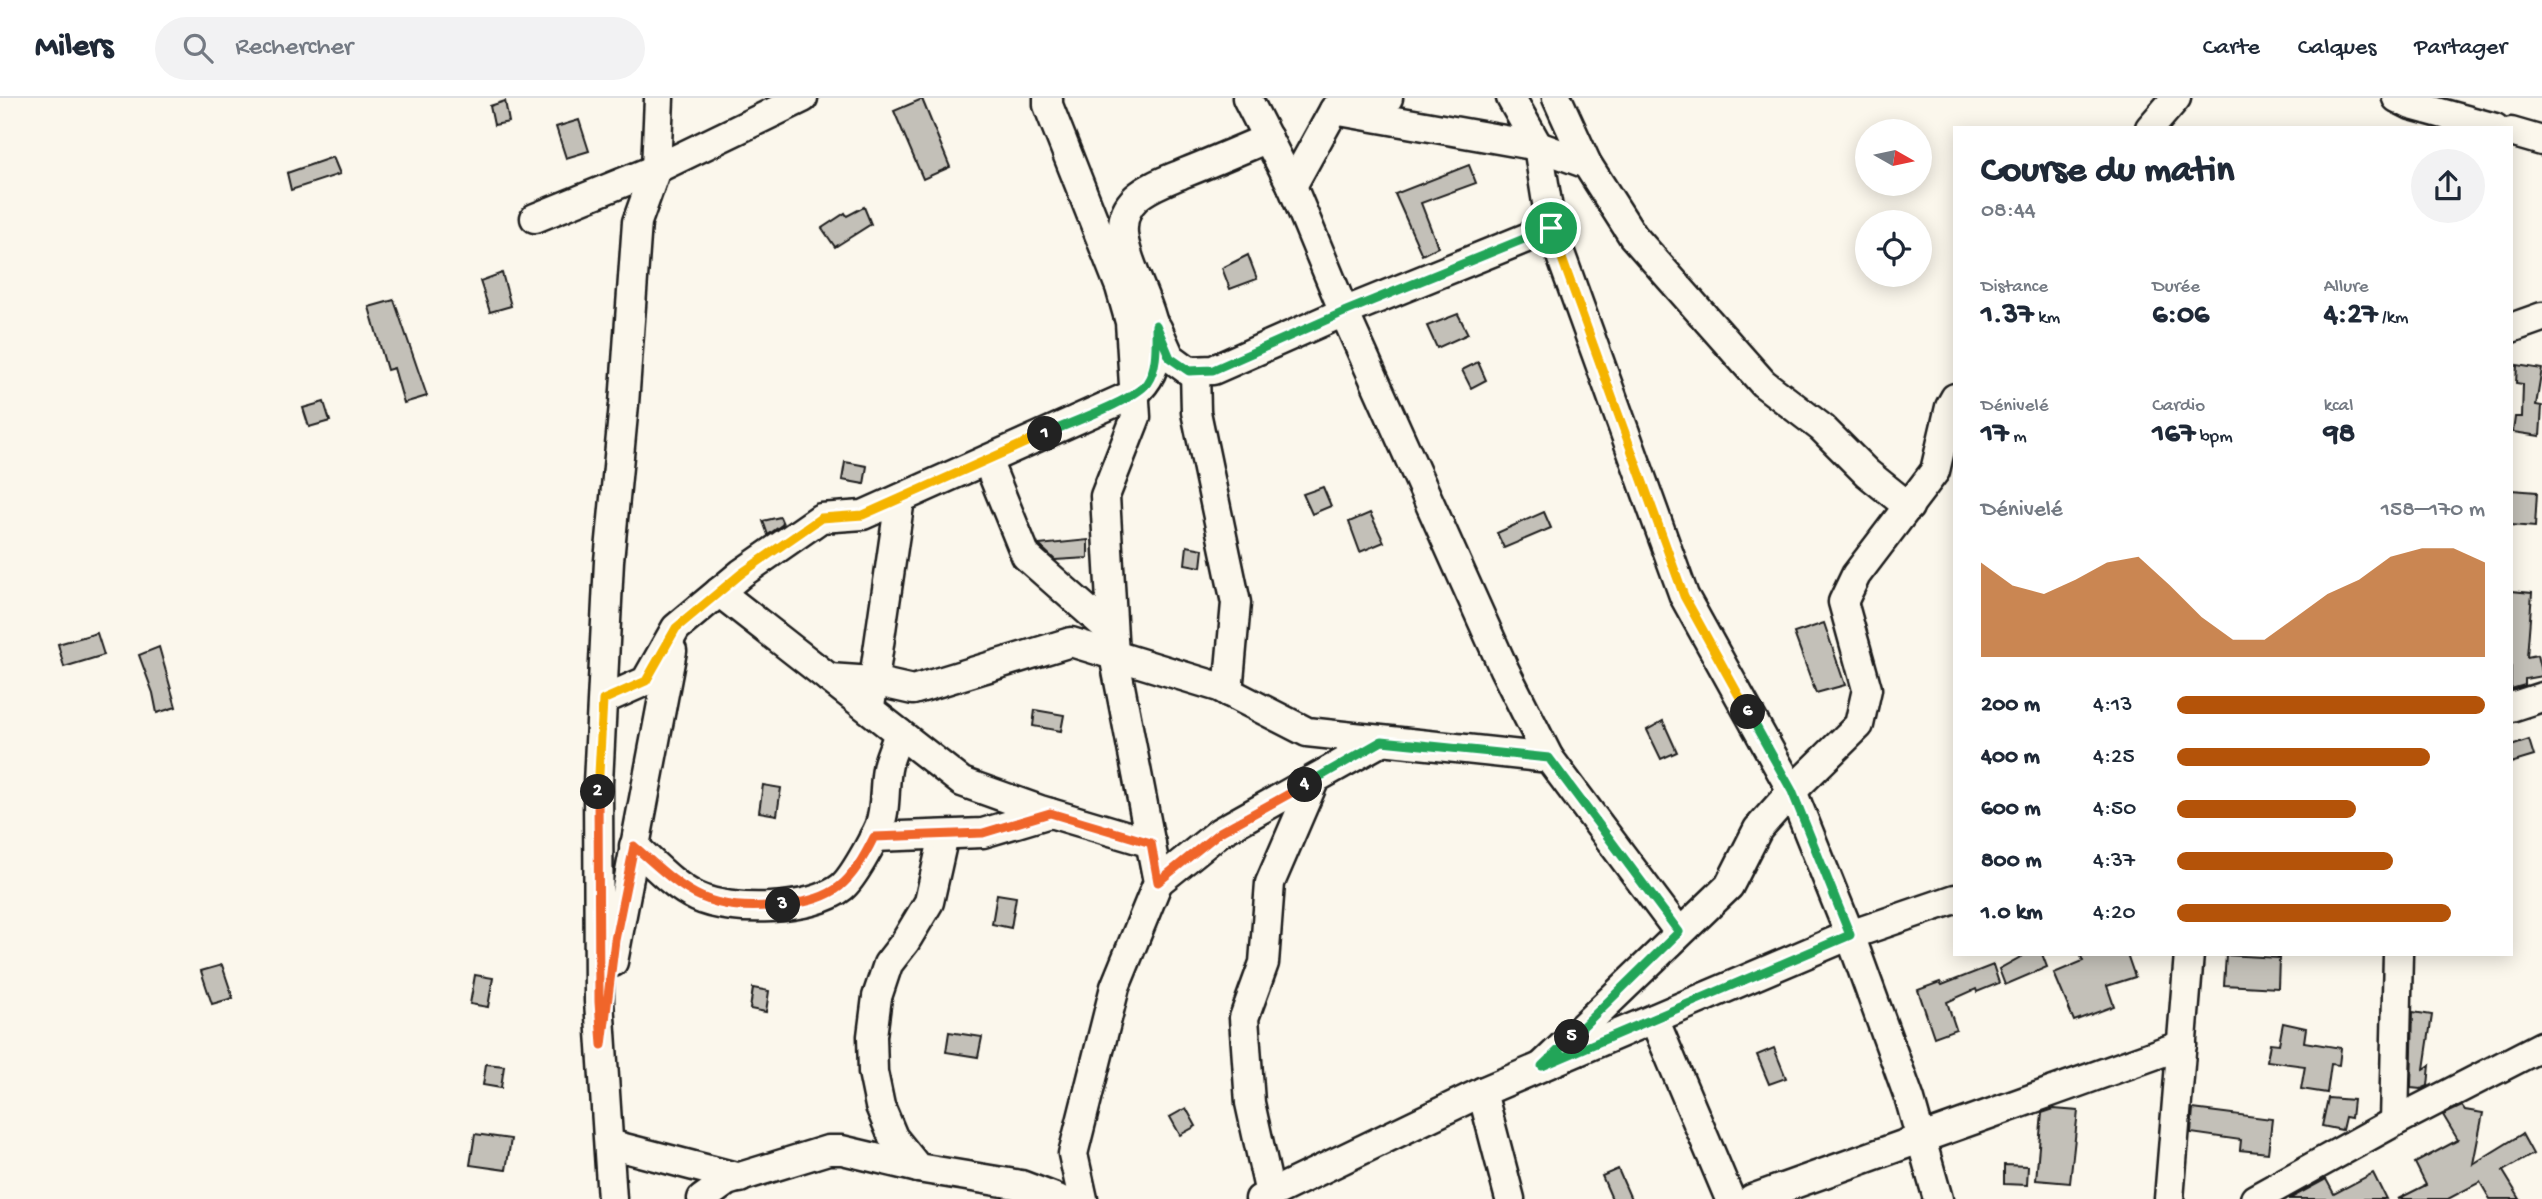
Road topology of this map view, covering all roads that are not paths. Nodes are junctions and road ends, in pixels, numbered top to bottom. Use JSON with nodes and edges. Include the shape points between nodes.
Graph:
{"nodes":[{"id":1,"x":659,"y":98,"type":"edge"},
{"id":2,"x":803,"y":98,"type":"edge"},
{"id":3,"x":1048,"y":98,"type":"edge"},
{"id":4,"x":1247,"y":98,"type":"edge"},
{"id":5,"x":1388,"y":98,"type":"edge"},
{"id":6,"x":1511,"y":98,"type":"edge"},
{"id":7,"x":1557,"y":98,"type":"edge"},
{"id":8,"x":2406,"y":100,"type":"edge"},
{"id":9,"x":1334,"y":110,"type":"junction"},
{"id":10,"x":2489,"y":126,"type":"edge"},
{"id":11,"x":2513,"y":133,"type":"edge"},
{"id":12,"x":1268,"y":138,"type":"junction"},
{"id":13,"x":2542,"y":141,"type":"edge"},
{"id":14,"x":1538,"y":146,"type":"junction"},
{"id":15,"x":1587,"y":164,"type":"junction"},
{"id":16,"x":656,"y":169,"type":"junction"},
{"id":17,"x":1292,"y":186,"type":"junction"},
{"id":18,"x":535,"y":218,"type":"dead end"},
{"id":19,"x":1551,"y":228,"type":"junction"},
{"id":20,"x":1344,"y":312,"type":"junction"},
{"id":21,"x":2542,"y":317,"type":"edge"},
{"id":22,"x":1156,"y":325,"type":"junction"},
{"id":23,"x":2513,"y":327,"type":"edge"},
{"id":24,"x":1195,"y":371,"type":"junction"},
{"id":25,"x":1134,"y":394,"type":"junction"},
{"id":26,"x":1953,"y":402,"type":"edge"},
{"id":27,"x":987,"y":460,"type":"junction"},
{"id":28,"x":900,"y":499,"type":"junction"},
{"id":29,"x":1909,"y":507,"type":"junction"},
{"id":30,"x":719,"y":592,"type":"junction"},
{"id":31,"x":676,"y":628,"type":"junction"},
{"id":32,"x":1113,"y":643,"type":"junction"},
{"id":33,"x":829,"y":678,"type":"junction"},
{"id":34,"x":873,"y":681,"type":"junction"},
{"id":35,"x":1228,"y":692,"type":"junction"},
{"id":36,"x":2542,"y":697,"type":"edge"},
{"id":37,"x":603,"y":700,"type":"junction"},
{"id":38,"x":2513,"y":706,"type":"edge"},
{"id":39,"x":869,"y":710,"type":"junction"},
{"id":40,"x":899,"y":733,"type":"junction"},
{"id":41,"x":1382,"y":741,"type":"junction"},
{"id":42,"x":1549,"y":758,"type":"junction"},
{"id":43,"x":1314,"y":780,"type":"junction"},
{"id":44,"x":1792,"y":791,"type":"junction"},
{"id":45,"x":1050,"y":813,"type":"junction"},
{"id":46,"x":944,"y":835,"type":"junction"},
{"id":47,"x":874,"y":837,"type":"junction"},
{"id":48,"x":1151,"y":843,"type":"junction"},
{"id":49,"x":634,"y":846,"type":"junction"},
{"id":50,"x":1158,"y":882,"type":"junction"},
{"id":51,"x":1953,"y":900,"type":"edge"},
{"id":52,"x":1679,"y":932,"type":"junction"},
{"id":53,"x":1850,"y":935,"type":"junction"},
{"id":54,"x":2189,"y":956,"type":"edge"},
{"id":55,"x":2398,"y":956,"type":"edge"},
{"id":56,"x":1654,"y":1019,"type":"junction"},
{"id":57,"x":602,"y":1045,"type":"junction"},
{"id":58,"x":2182,"y":1045,"type":"junction"},
{"id":59,"x":2542,"y":1046,"type":"edge"},
{"id":60,"x":1542,"y":1066,"type":"junction"},
{"id":61,"x":1482,"y":1092,"type":"junction"},
{"id":62,"x":2394,"y":1122,"type":"junction"},
{"id":63,"x":1922,"y":1139,"type":"junction"},
{"id":64,"x":609,"y":1144,"type":"junction"},
{"id":65,"x":918,"y":1168,"type":"junction"},
{"id":66,"x":740,"y":1178,"type":"junction"},
{"id":67,"x":1265,"y":1196,"type":"edge"},
{"id":68,"x":1053,"y":1198,"type":"edge"},
{"id":69,"x":612,"y":1199,"type":"edge"},
{"id":70,"x":702,"y":1199,"type":"edge"},
{"id":71,"x":1083,"y":1199,"type":"edge"},
{"id":72,"x":1510,"y":1199,"type":"edge"},
{"id":73,"x":1730,"y":1199,"type":"edge"},
{"id":74,"x":1752,"y":1199,"type":"edge"},
{"id":75,"x":1938,"y":1199,"type":"edge"},
{"id":76,"x":2169,"y":1199,"type":"edge"},
{"id":77,"x":2255,"y":1199,"type":"edge"}],
"edges":[{"from":1,"to":16,"type":"street"},
{"from":2,"to":16,"type":"street"},
{"from":3,"to":25,"type":"street","via":[[1121,287],[1130,322]]},
{"from":4,"to":12,"type":"street"},
{"from":5,"to":9,"type":"street"},
{"from":6,"to":14,"type":"street"},
{"from":7,"to":15,"type":"street"},
{"from":8,"to":10,"type":"street"},
{"from":9,"to":14,"type":"street"},
{"from":9,"to":17,"type":"street"},
{"from":11,"to":13,"type":"street"},
{"from":12,"to":17,"type":"street"},
{"from":12,"to":22,"type":"street","via":[[1156,185],[1136,197],[1123,216],[1131,267]]},
{"from":14,"to":15,"type":"street"},
{"from":14,"to":19,"type":"street"},
{"from":15,"to":29,"type":"street","via":[[1633,236],[1763,383],[1822,428]]},
{"from":16,"to":18,"type":"street"},
{"from":16,"to":37,"type":"street","via":[[637,222],[609,561]]},
{"from":17,"to":20,"type":"street"},
{"from":19,"to":20,"type":"street"},
{"from":19,"to":44,"type":"street","via":[[1684,596]]},
{"from":20,"to":24,"type":"street","via":[[1213,370]]},
{"from":20,"to":42,"type":"street","via":[[1504,669]]},
{"from":21,"to":23,"type":"street"},
{"from":22,"to":24,"type":"street","via":[[1170,358]]},
{"from":22,"to":25,"type":"street","via":[[1155,361],[1147,383]]},
{"from":24,"to":35,"type":"street","via":[[1196,412],[1236,603]]},
{"from":25,"to":27,"type":"street"},
{"from":25,"to":32,"type":"street","via":[[1136,417],[1105,496]]},
{"from":26,"to":29,"type":"street","via":[[1935,471]]},
{"from":27,"to":28,"type":"street"},
{"from":27,"to":32,"type":"street","via":[[1026,556]]},
{"from":28,"to":30,"type":"street","via":[[863,515],[821,518]]},
{"from":28,"to":34,"type":"street"},
{"from":29,"to":44,"type":"street","via":[[1856,575],[1843,602],[1867,689],[1859,725]]},
{"from":30,"to":31,"type":"street"},
{"from":30,"to":33,"type":"street"},
{"from":31,"to":37,"type":"street","via":[[646,681]]},
{"from":31,"to":49,"type":"street"},
{"from":32,"to":34,"type":"street","via":[[1071,642],[913,690]]},
{"from":32,"to":35,"type":"street"},
{"from":32,"to":48,"type":"street"},
{"from":33,"to":34,"type":"street"},
{"from":33,"to":39,"type":"street"},
{"from":34,"to":39,"type":"street"},
{"from":35,"to":41,"type":"street","via":[[1307,733]]},
{"from":36,"to":38,"type":"street"},
{"from":37,"to":57,"type":"street","via":[[598,783]]},
{"from":39,"to":40,"type":"street"},
{"from":40,"to":45,"type":"street","via":[[962,782]]},
{"from":40,"to":47,"type":"street","via":[[888,764],[881,823]]},
{"from":41,"to":42,"type":"street"},
{"from":41,"to":43,"type":"street"},
{"from":42,"to":52,"type":"street"},
{"from":43,"to":50,"type":"street","via":[[1220,832]]},
{"from":43,"to":67,"type":"street","via":[[1270,883],[1264,964],[1244,1018],[1250,1103]]},
{"from":44,"to":52,"type":"street","via":[[1758,829],[1729,886]]},
{"from":44,"to":53,"type":"street"},
{"from":45,"to":46,"type":"street","via":[[983,833]]},
{"from":45,"to":48,"type":"street"},
{"from":46,"to":47,"type":"street"},
{"from":46,"to":65,"type":"street","via":[[929,902],[888,964],[877,997],[872,1036],[880,1106],[893,1137]]},
{"from":47,"to":49,"type":"street","via":[[843,886],[809,902],[758,907],[723,905],[696,897]]},
{"from":48,"to":50,"type":"street"},
{"from":49,"to":57,"type":"street","via":[[615,940]]},
{"from":50,"to":71,"type":"street","via":[[1115,987],[1073,1154]]},
{"from":51,"to":53,"type":"street"},
{"from":52,"to":60,"type":"street"},
{"from":53,"to":56,"type":"street"},
{"from":53,"to":63,"type":"street"},
{"from":54,"to":58,"type":"street"},
{"from":55,"to":62,"type":"street"},
{"from":56,"to":60,"type":"street"},
{"from":56,"to":73,"type":"street"},
{"from":57,"to":64,"type":"street"},
{"from":58,"to":63,"type":"street"},
{"from":58,"to":76,"type":"street"},
{"from":59,"to":62,"type":"street"},
{"from":60,"to":61,"type":"street"},
{"from":61,"to":67,"type":"street"},
{"from":61,"to":72,"type":"street"},
{"from":62,"to":77,"type":"street"},
{"from":63,"to":74,"type":"street"},
{"from":63,"to":75,"type":"street"},
{"from":64,"to":66,"type":"street"},
{"from":64,"to":69,"type":"street"},
{"from":65,"to":66,"type":"street","via":[[828,1150]]},
{"from":65,"to":68,"type":"street","via":[[1021,1185]]},
{"from":66,"to":70,"type":"street","via":[[727,1181]]}]}
